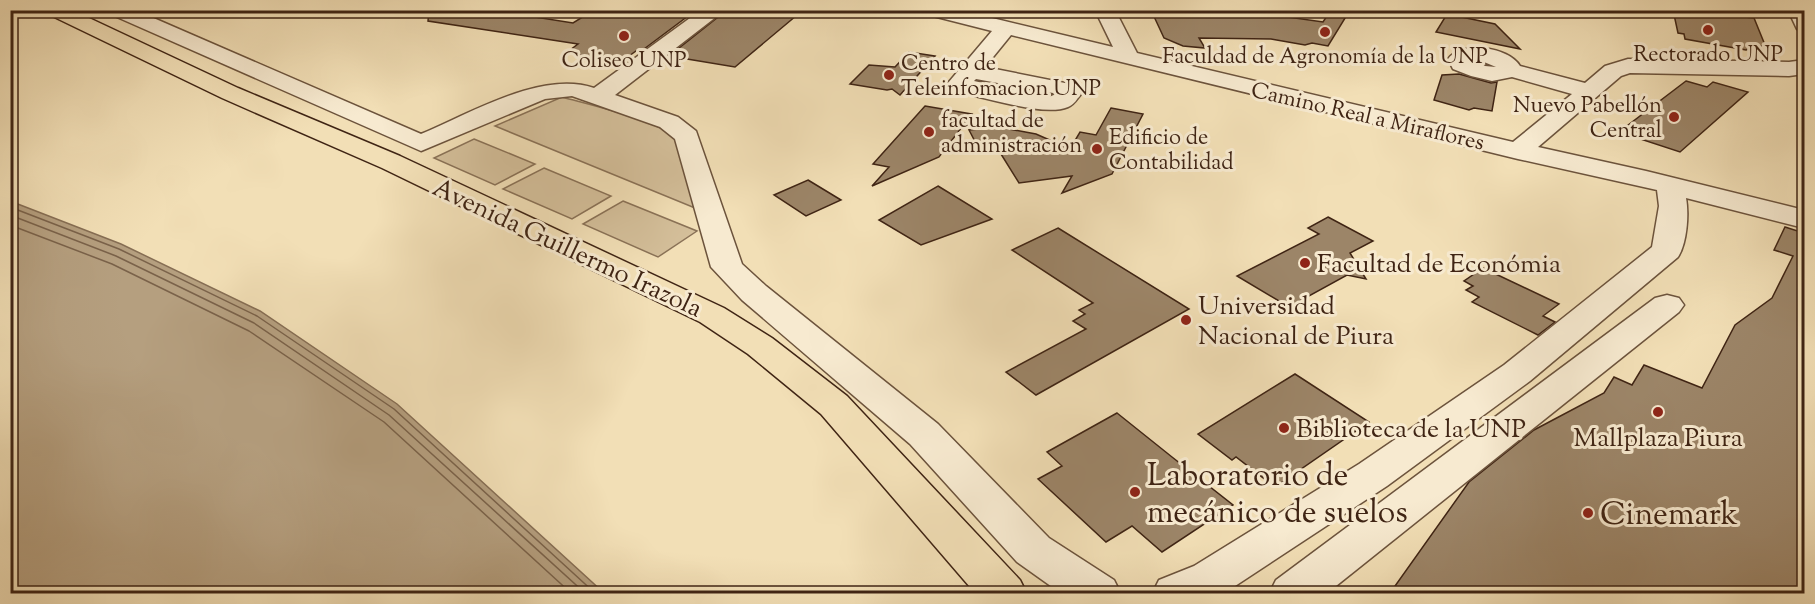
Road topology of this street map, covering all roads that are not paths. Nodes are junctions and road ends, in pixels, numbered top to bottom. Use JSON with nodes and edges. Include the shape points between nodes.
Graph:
{"nodes":[{"id":1,"x":55,"y":10,"type":"edge"},
{"id":2,"x":117,"y":10,"type":"edge"},
{"id":3,"x":715,"y":10,"type":"edge"},
{"id":4,"x":932,"y":10,"type":"edge"},
{"id":5,"x":1105,"y":10,"type":"edge"},
{"id":6,"x":1798,"y":10,"type":"edge"},
{"id":7,"x":998,"y":25,"type":"edge"},
{"id":8,"x":1804,"y":25,"type":"edge"},
{"id":9,"x":1128,"y":57,"type":"junction"},
{"id":10,"x":1804,"y":67,"type":"edge"},
{"id":11,"x":1510,"y":70,"type":"dead end"},
{"id":12,"x":970,"y":71,"type":"dead end"},
{"id":13,"x":1544,"y":79,"type":"junction"},
{"id":14,"x":1589,"y":91,"type":"junction"},
{"id":15,"x":599,"y":96,"type":"junction"},
{"id":16,"x":1529,"y":98,"type":"dead end"},
{"id":17,"x":1518,"y":151,"type":"junction"},
{"id":18,"x":1670,"y":185,"type":"junction"},
{"id":19,"x":1804,"y":219,"type":"edge"},
{"id":20,"x":1666,"y":305,"type":"dead end"},
{"id":21,"x":1004,"y":594,"type":"edge"},
{"id":22,"x":1098,"y":594,"type":"edge"},
{"id":23,"x":1175,"y":594,"type":"edge"},
{"id":24,"x":1292,"y":594,"type":"edge"}],
"edges":[{"from":1,"to":21,"type":"main road","name":"Avenida Guillermo Irazola","via":[[230,93],[391,162],[711,315],[760,346],[834,405]]},
{"from":2,"to":15,"type":"lane","via":[[421,143],[540,93],[574,89]]},
{"from":3,"to":15,"type":"lane"},
{"from":4,"to":7,"type":"lane","name":"Camino Real a Miraflores"},
{"from":5,"to":9,"type":"lane"},
{"from":6,"to":8,"type":"lane"},
{"from":7,"to":9,"type":"lane","name":"Camino Real a Miraflores"},
{"from":7,"to":12,"type":"lane"},
{"from":9,"to":17,"type":"lane","name":"Camino Real a Miraflores"},
{"from":10,"to":14,"type":"lane","via":[[1628,66],[1613,71]]},
{"from":11,"to":13,"type":"lane"},
{"from":13,"to":14,"type":"lane"},
{"from":13,"to":16,"type":"lane"},
{"from":14,"to":17,"type":"lane"},
{"from":15,"to":22,"type":"lane","via":[[669,122],[687,136],[727,267],[924,434],[1033,550]]},
{"from":17,"to":18,"type":"lane","name":"Camino Real a Miraflores"},
{"from":18,"to":19,"type":"lane","name":"Camino Real a Miraflores"},
{"from":18,"to":23,"type":"lane","via":[[1673,206],[1667,250],[1518,373],[1373,475],[1210,579]]},
{"from":20,"to":24,"type":"lane"}]}
